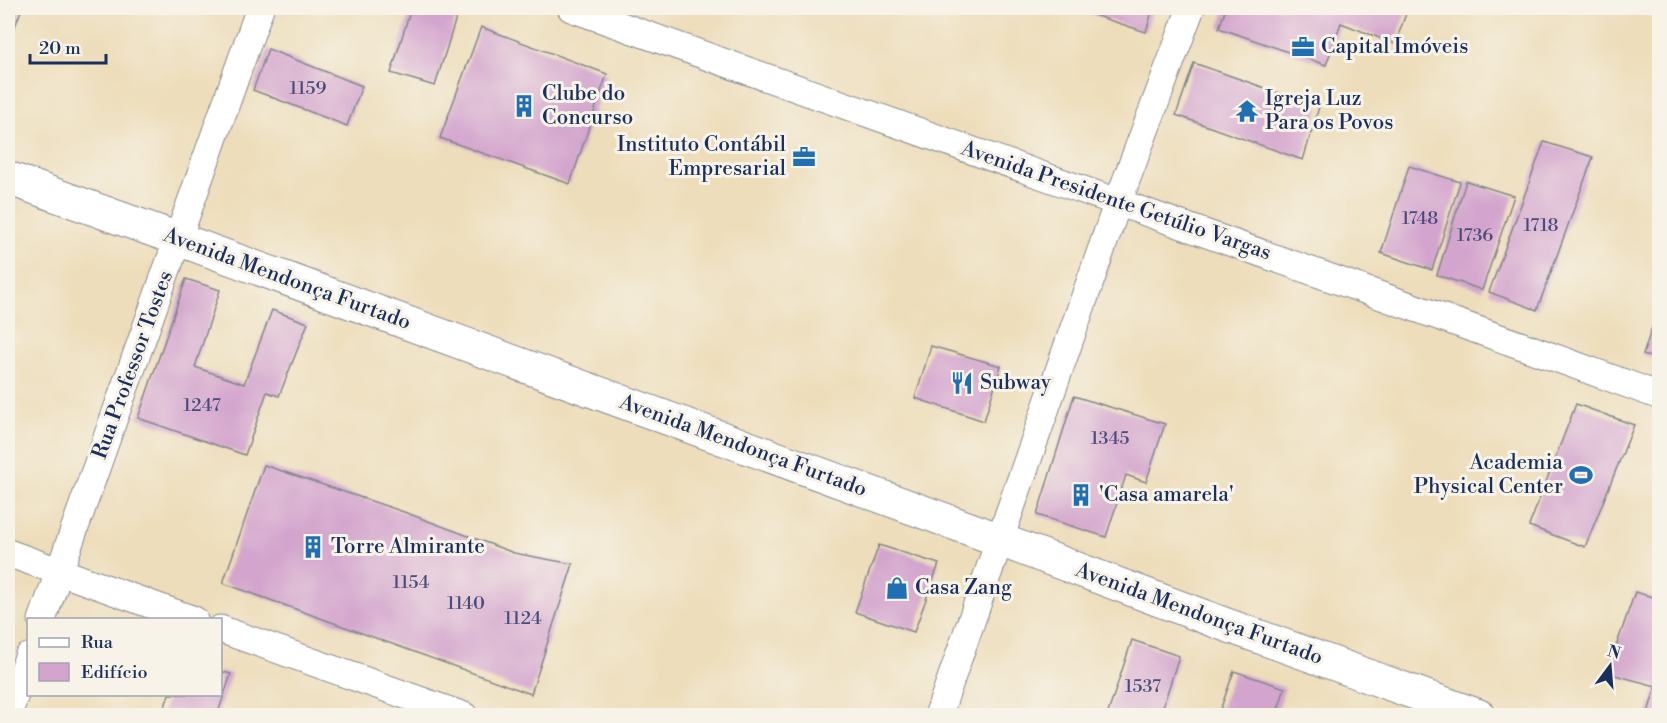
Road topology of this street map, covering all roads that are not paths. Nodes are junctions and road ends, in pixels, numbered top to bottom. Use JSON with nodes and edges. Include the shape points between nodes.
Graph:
{"nodes":[{"id":1,"x":260,"y":8,"type":"edge"},
{"id":2,"x":571,"y":8,"type":"edge"},
{"id":3,"x":1191,"y":8,"type":"edge"},
{"id":4,"x":8,"y":178,"type":"edge"},
{"id":5,"x":1118,"y":202,"type":"junction"},
{"id":6,"x":178,"y":239,"type":"junction"},
{"id":7,"x":1659,"y":396,"type":"edge"},
{"id":8,"x":1000,"y":540,"type":"junction"},
{"id":9,"x":8,"y":553,"type":"edge"},
{"id":10,"x":59,"y":572,"type":"junction"},
{"id":11,"x":43,"y":618,"type":"edge"},
{"id":12,"x":188,"y":618,"type":"edge"},
{"id":13,"x":222,"y":630,"type":"edge"},
{"id":14,"x":27,"y":660,"type":"edge"},
{"id":15,"x":8,"y":714,"type":"edge"},
{"id":16,"x":464,"y":716,"type":"edge"},
{"id":17,"x":938,"y":716,"type":"edge"},
{"id":18,"x":1479,"y":716,"type":"edge"}],
"edges":[{"from":1,"to":6,"type":"street","name":"Rua Professor Tostes"},
{"from":2,"to":5,"type":"street","name":"Avenida Presidente Getúlio Vargas"},
{"from":3,"to":5,"type":"street"},
{"from":4,"to":6,"type":"street","name":"Avenida Mendonça Furtado"},
{"from":5,"to":7,"type":"street","name":"Avenida Presidente Getúlio Vargas"},
{"from":5,"to":8,"type":"street"},
{"from":6,"to":8,"type":"street","name":"Avenida Mendonça Furtado"},
{"from":6,"to":10,"type":"street","name":"Rua Professor Tostes"},
{"from":8,"to":17,"type":"street"},
{"from":8,"to":18,"type":"street","name":"Avenida Mendonça Furtado"},
{"from":9,"to":10,"type":"street"},
{"from":10,"to":11,"type":"street","name":"Rua Professor Tostes"},
{"from":10,"to":12,"type":"street"},
{"from":13,"to":16,"type":"street"},
{"from":14,"to":15,"type":"street"}]}
